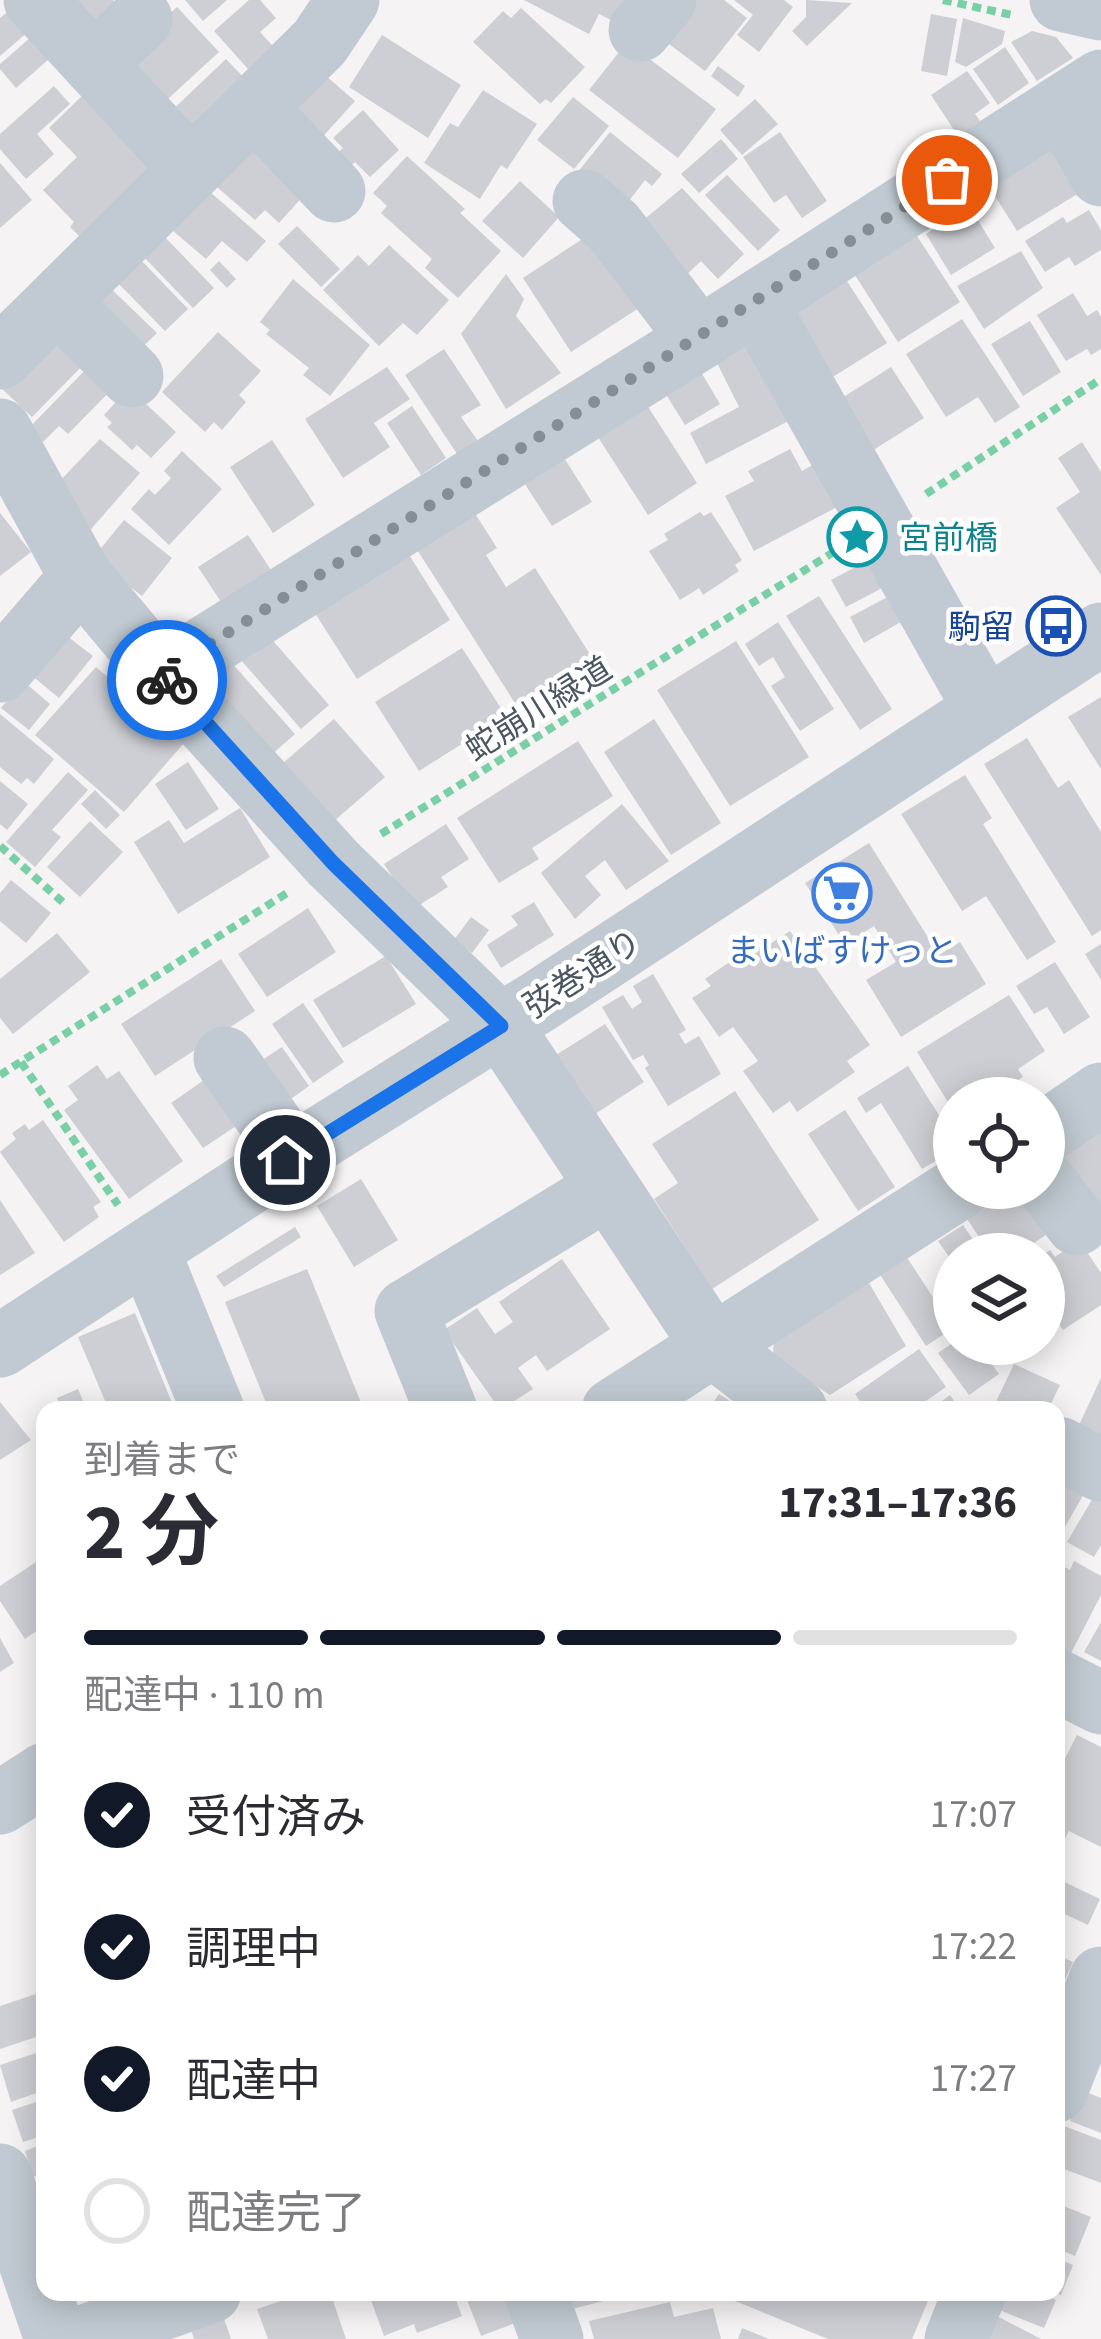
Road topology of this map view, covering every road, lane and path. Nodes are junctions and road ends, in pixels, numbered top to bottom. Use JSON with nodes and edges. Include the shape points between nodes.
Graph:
{"nodes":[{"id":1,"x":35,"y":0,"type":"edge"},
{"id":2,"x":348,"y":0,"type":"edge"},
{"id":3,"x":1061,"y":0,"type":"edge"},
{"id":4,"x":1101,"y":10,"type":"edge"},
{"id":5,"x":141,"y":19,"type":"dead end"},
{"id":6,"x":94,"y":64,"type":"junction"},
{"id":7,"x":1082,"y":93,"type":"edge"},
{"id":8,"x":255,"y":108,"type":"junction"},
{"id":9,"x":191,"y":169,"type":"junction"},
{"id":10,"x":1101,"y":175,"type":"edge"},
{"id":11,"x":334,"y":191,"type":"dead end"},
{"id":12,"x":584,"y":201,"type":"dead end"},
{"id":13,"x":59,"y":302,"type":"junction"},
{"id":14,"x":756,"y":302,"type":"junction"},
{"id":15,"x":698,"y":339,"type":"junction"},
{"id":16,"x":0,"y":358,"type":"edge"},
{"id":17,"x":132,"y":376,"type":"dead end"},
{"id":18,"x":1101,"y":380,"type":"edge"},
{"id":19,"x":0,"y":430,"type":"edge"},
{"id":20,"x":881,"y":523,"type":"junction"},
{"id":21,"x":81,"y":578,"type":"junction"},
{"id":22,"x":1101,"y":634,"type":"edge"},
{"id":23,"x":0,"y":671,"type":"edge"},
{"id":24,"x":162,"y":674,"type":"junction"},
{"id":25,"x":985,"y":709,"type":"junction"},
{"id":26,"x":0,"y":846,"type":"edge"},
{"id":27,"x":333,"y":863,"type":"junction"},
{"id":28,"x":67,"y":906,"type":"dead end"},
{"id":29,"x":501,"y":1026,"type":"junction"},
{"id":30,"x":225,"y":1058,"type":"dead end"},
{"id":31,"x":21,"y":1062,"type":"junction"},
{"id":32,"x":0,"y":1076,"type":"edge"},
{"id":33,"x":1101,"y":1094,"type":"edge"},
{"id":34,"x":1065,"y":1119,"type":"edge"},
{"id":35,"x":293,"y":1154,"type":"junction"},
{"id":36,"x":606,"y":1190,"type":"junction"},
{"id":37,"x":933,"y":1205,"type":"edge"},
{"id":38,"x":148,"y":1250,"type":"junction"},
{"id":39,"x":712,"y":1345,"type":"junction"},
{"id":40,"x":0,"y":1346,"type":"edge"},
{"id":41,"x":210,"y":1401,"type":"edge"},
{"id":42,"x":442,"y":1401,"type":"edge"},
{"id":43,"x":627,"y":1401,"type":"edge"},
{"id":44,"x":784,"y":1401,"type":"edge"},
{"id":45,"x":1065,"y":1684,"type":"edge"},
{"id":46,"x":1101,"y":1703,"type":"edge"},
{"id":47,"x":36,"y":1780,"type":"edge"},
{"id":48,"x":0,"y":1804,"type":"edge"},
{"id":49,"x":1101,"y":1978,"type":"edge"},
{"id":50,"x":1065,"y":2068,"type":"edge"},
{"id":51,"x":0,"y":2175,"type":"edge"},
{"id":52,"x":36,"y":2280,"type":"edge"},
{"id":53,"x":43,"y":2301,"type":"edge"},
{"id":54,"x":185,"y":2301,"type":"edge"},
{"id":55,"x":538,"y":2301,"type":"edge"},
{"id":56,"x":971,"y":2301,"type":"edge"},
{"id":57,"x":56,"y":2339,"type":"edge"},
{"id":58,"x":77,"y":2339,"type":"edge"},
{"id":59,"x":552,"y":2339,"type":"edge"},
{"id":60,"x":956,"y":2339,"type":"edge"}],
"edges":[{"from":1,"to":6,"type":"street"},
{"from":2,"to":8,"type":"street","via":[[320,42]]},
{"from":3,"to":4,"type":"street"},
{"from":5,"to":6,"type":"street"},
{"from":6,"to":9,"type":"street"},
{"from":7,"to":10,"type":"street"},
{"from":7,"to":14,"type":"street"},
{"from":8,"to":9,"type":"street"},
{"from":8,"to":11,"type":"street"},
{"from":9,"to":13,"type":"street"},
{"from":12,"to":15,"type":"street","via":[[613,226]]},
{"from":13,"to":16,"type":"street"},
{"from":13,"to":17,"type":"street"},
{"from":14,"to":15,"type":"street"},
{"from":14,"to":20,"type":"street"},
{"from":15,"to":24,"type":"street"},
{"from":18,"to":20,"type":"path","name":"蛇崩川緑道"},
{"from":19,"to":21,"type":"street"},
{"from":20,"to":25,"type":"street"},
{"from":20,"to":27,"type":"path","name":"蛇崩川緑道"},
{"from":21,"to":23,"type":"street"},
{"from":21,"to":24,"type":"street"},
{"from":22,"to":25,"type":"street","name":"弦巻通り"},
{"from":24,"to":27,"type":"street"},
{"from":25,"to":29,"type":"street","name":"弦巻通り"},
{"from":26,"to":28,"type":"path"},
{"from":27,"to":29,"type":"street"},
{"from":27,"to":31,"type":"path","name":"蛇崩川緑道"},
{"from":29,"to":35,"type":"street","name":"弦巻通り"},
{"from":29,"to":36,"type":"street"},
{"from":30,"to":35,"type":"street"},
{"from":31,"to":32,"type":"path","name":"蛇崩川緑道"},
{"from":31,"to":38,"type":"path"},
{"from":33,"to":34,"type":"street"},
{"from":35,"to":38,"type":"street","name":"弦巻通り"},
{"from":36,"to":39,"type":"street"},
{"from":36,"to":42,"type":"street","via":[[406,1311]]},
{"from":37,"to":39,"type":"street"},
{"from":38,"to":40,"type":"street","name":"弦巻通り"},
{"from":38,"to":41,"type":"street"},
{"from":39,"to":43,"type":"street"},
{"from":39,"to":44,"type":"street"},
{"from":45,"to":46,"type":"street"},
{"from":47,"to":48,"type":"street"},
{"from":49,"to":50,"type":"street"},
{"from":51,"to":52,"type":"street"},
{"from":53,"to":57,"type":"street"},
{"from":54,"to":58,"type":"street"},
{"from":55,"to":59,"type":"street"},
{"from":56,"to":60,"type":"street"}]}
